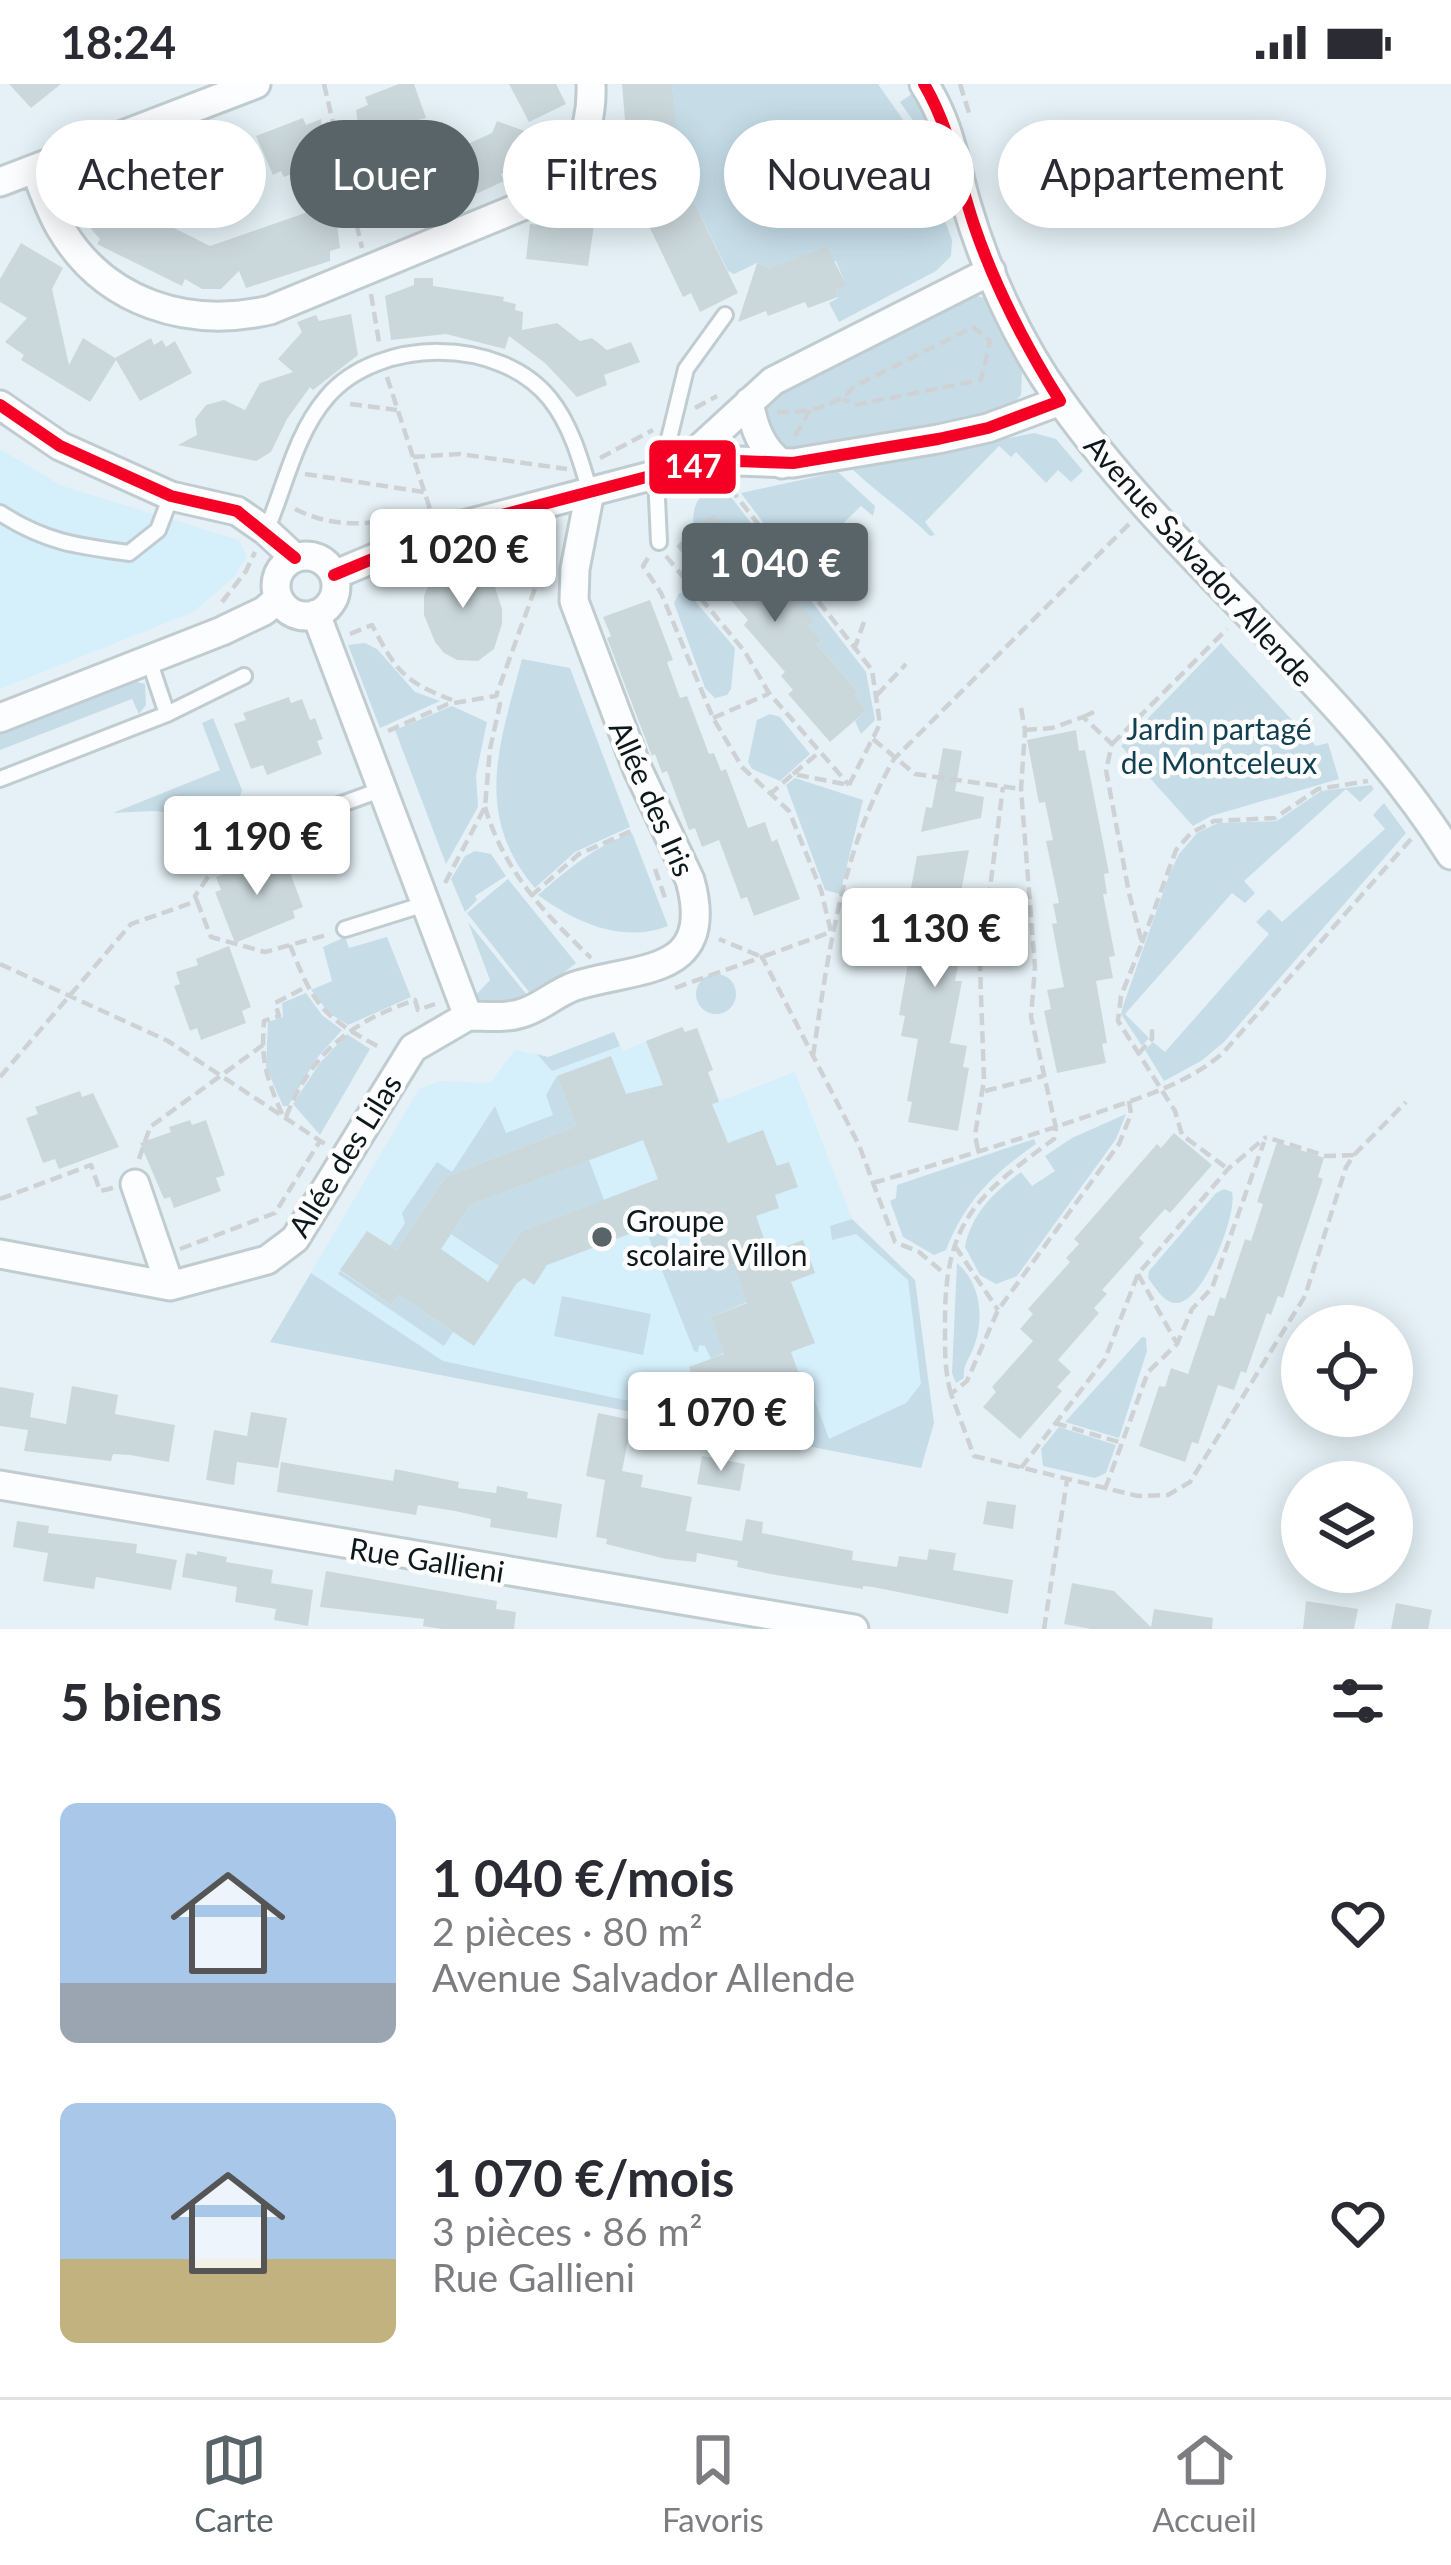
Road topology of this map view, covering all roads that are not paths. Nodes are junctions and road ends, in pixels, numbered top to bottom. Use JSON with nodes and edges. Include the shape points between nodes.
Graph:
{"nodes":[{"id":1,"x":256,"y":84,"type":"edge"},
{"id":2,"x":591,"y":84,"type":"edge"},
{"id":3,"x":924,"y":84,"type":"edge"},
{"id":4,"x":35,"y":169,"type":"junction"},
{"id":5,"x":0,"y":182,"type":"edge"},
{"id":6,"x":991,"y":272,"type":"junction"},
{"id":7,"x":725,"y":315,"type":"dead end"},
{"id":8,"x":1060,"y":400,"type":"junction"},
{"id":9,"x":747,"y":401,"type":"junction"},
{"id":10,"x":0,"y":405,"type":"edge"},
{"id":11,"x":786,"y":458,"type":"junction"},
{"id":12,"x":666,"y":472,"type":"junction"},
{"id":13,"x":586,"y":480,"type":"junction"},
{"id":14,"x":171,"y":496,"type":"junction"},
{"id":15,"x":0,"y":513,"type":"edge"},
{"id":16,"x":266,"y":531,"type":"junction"},
{"id":17,"x":658,"y":542,"type":"road end"},
{"id":18,"x":295,"y":558,"type":"junction"},
{"id":19,"x":334,"y":575,"type":"junction"},
{"id":20,"x":278,"y":599,"type":"junction"},
{"id":21,"x":316,"y":614,"type":"junction"},
{"id":22,"x":149,"y":660,"type":"junction"},
{"id":23,"x":244,"y":676,"type":"dead end"},
{"id":24,"x":167,"y":714,"type":"junction"},
{"id":25,"x":0,"y":718,"type":"edge"},
{"id":26,"x":0,"y":779,"type":"edge"},
{"id":27,"x":380,"y":790,"type":"junction"},
{"id":28,"x":302,"y":819,"type":"road end"},
{"id":29,"x":1451,"y":854,"type":"edge"},
{"id":30,"x":425,"y":904,"type":"junction"},
{"id":31,"x":345,"y":929,"type":"road end"},
{"id":32,"x":464,"y":1006,"type":"junction"},
{"id":33,"x":135,"y":1184,"type":"road end"},
{"id":34,"x":0,"y":1254,"type":"edge"},
{"id":35,"x":170,"y":1286,"type":"junction"},
{"id":36,"x":0,"y":1485,"type":"edge"},
{"id":37,"x":854,"y":1629,"type":"edge"}],
"edges":[{"from":1,"to":4,"type":"street"},
{"from":2,"to":4,"type":"street","via":[[580,148],[554,185],[510,213],[246,316],[166,311],[124,293],[88,266],[57,224]]},
{"from":3,"to":6,"type":"street","name":"Avenue Salvador Allende","via":[[954,144]]},
{"from":4,"to":5,"type":"street"},
{"from":6,"to":8,"type":"street","name":"Avenue Salvador Allende"},
{"from":6,"to":9,"type":"street"},
{"from":7,"to":12,"type":"lane","via":[[686,369]]},
{"from":8,"to":11,"type":"street","via":[[988,428]]},
{"from":8,"to":29,"type":"street","name":"Avenue Salvador Allende","via":[[1146,507],[1396,775]]},
{"from":9,"to":11,"type":"street","via":[[766,452]]},
{"from":9,"to":12,"type":"street"},
{"from":10,"to":14,"type":"street","via":[[60,446]]},
{"from":11,"to":12,"type":"street"},
{"from":12,"to":13,"type":"street"},
{"from":12,"to":17,"type":"lane"},
{"from":13,"to":16,"type":"lane","via":[[549,397],[514,371],[468,354],[420,350],[381,360],[324,401]]},
{"from":13,"to":19,"type":"street","via":[[434,523]]},
{"from":13,"to":32,"type":"street","name":"Allée des Iris","via":[[574,602],[690,880],[696,915],[676,958],[644,974],[567,989],[525,1012]]},
{"from":14,"to":15,"type":"lane","via":[[158,530],[129,553],[34,534]]},
{"from":14,"to":16,"type":"street","via":[[237,511]]},
{"from":16,"to":18,"type":"street"},
{"from":18,"to":19,"type":"street","via":[[322,560]]},
{"from":18,"to":20,"type":"street","via":[[278,575]]},
{"from":19,"to":21,"type":"street","via":[[333,598]]},
{"from":20,"to":21,"type":"street","via":[[299,615]]},
{"from":20,"to":22,"type":"street","via":[[244,622]]},
{"from":21,"to":27,"type":"street"},
{"from":22,"to":24,"type":"lane"},
{"from":22,"to":25,"type":"street"},
{"from":23,"to":24,"type":"lane"},
{"from":24,"to":26,"type":"lane"},
{"from":27,"to":28,"type":"lane"},
{"from":27,"to":30,"type":"street"},
{"from":30,"to":31,"type":"lane"},
{"from":30,"to":32,"type":"street"},
{"from":32,"to":35,"type":"street","name":"Allée des Lilas","via":[[412,1048],[295,1239],[267,1260]]},
{"from":33,"to":35,"type":"street"},
{"from":34,"to":35,"type":"street","name":"Allée des Lilas"},
{"from":36,"to":37,"type":"street","name":"Rue Gallieni","via":[[262,1521]]}]}
